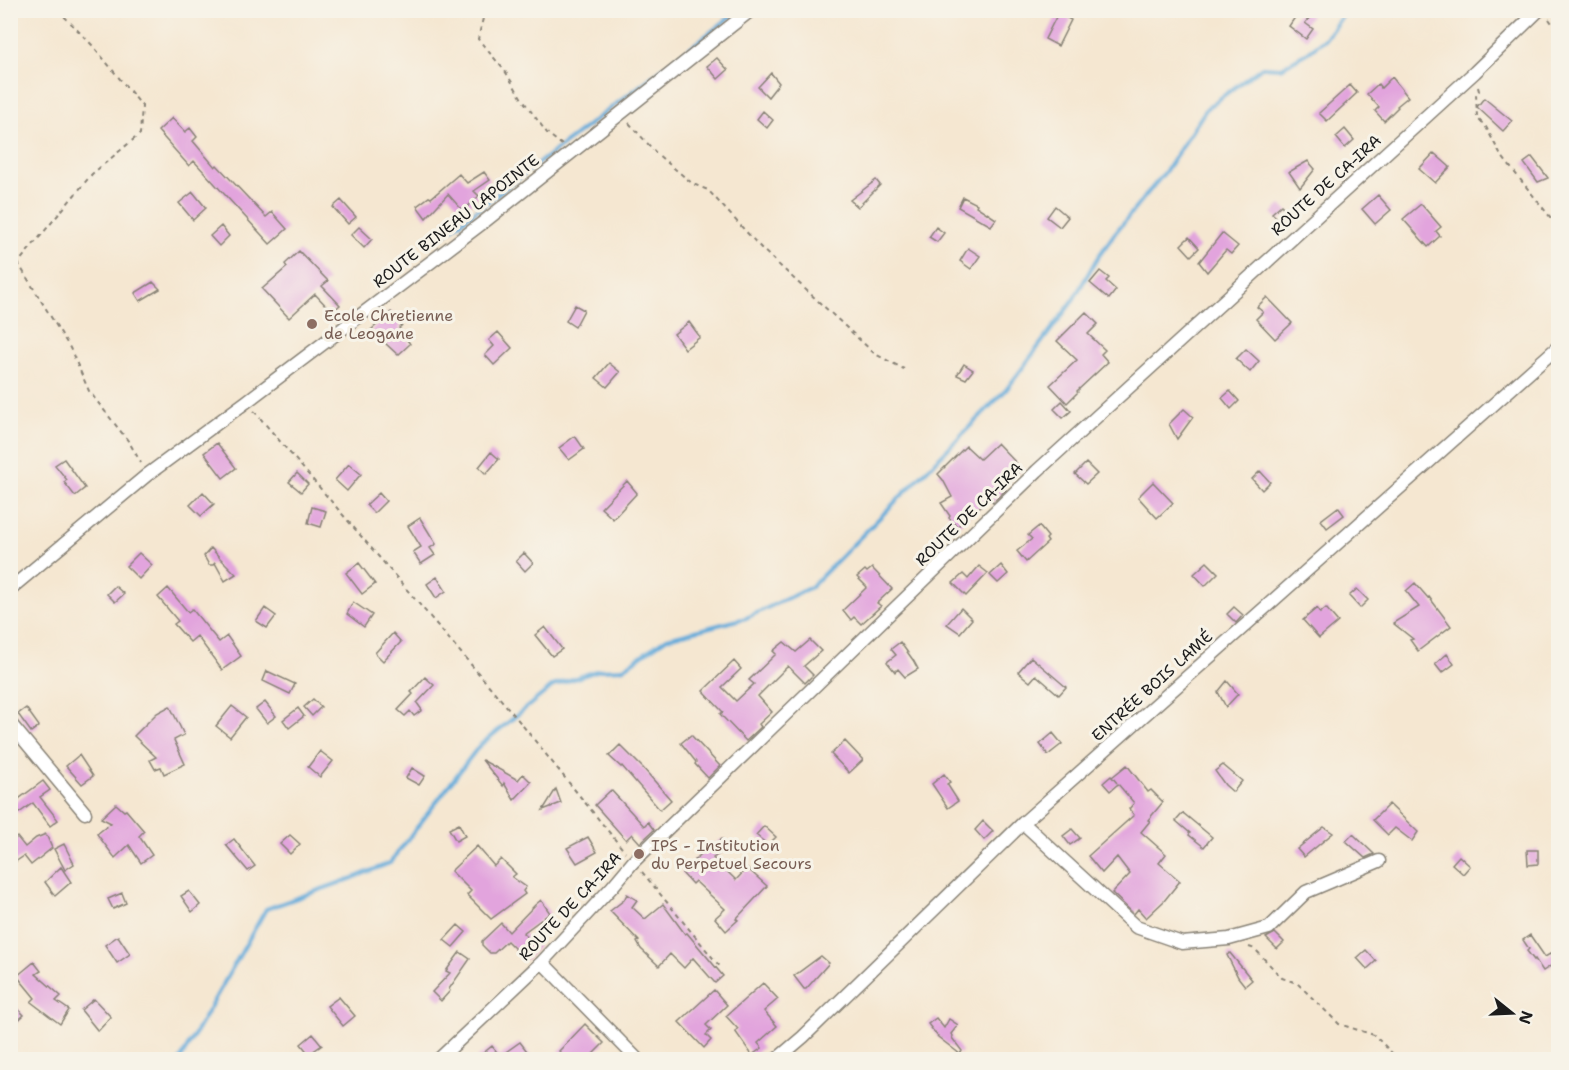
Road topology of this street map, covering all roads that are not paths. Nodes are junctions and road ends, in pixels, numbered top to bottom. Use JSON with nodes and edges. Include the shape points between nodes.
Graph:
{"nodes":[{"id":1,"x":751,"y":10,"type":"edge"},
{"id":2,"x":1544,"y":14,"type":"edge"},
{"id":3,"x":1558,"y":347,"type":"edge"},
{"id":4,"x":10,"y":590,"type":"edge"},
{"id":5,"x":10,"y":723,"type":"edge"},
{"id":6,"x":85,"y":813,"type":"dead end"},
{"id":7,"x":1023,"y":823,"type":"junction"},
{"id":8,"x":1379,"y":861,"type":"dead end"},
{"id":9,"x":542,"y":962,"type":"junction"},
{"id":10,"x":438,"y":1059,"type":"edge"},
{"id":11,"x":638,"y":1059,"type":"edge"},
{"id":12,"x":776,"y":1059,"type":"edge"}],
"edges":[{"from":1,"to":4,"type":"street","name":"ROUTE BINEAU LAPOINTE","via":[[485,221],[147,474]]},
{"from":2,"to":9,"type":"street","name":"ROUTE DE CA-IRA","via":[[1474,72],[1037,471],[633,862]]},
{"from":3,"to":7,"type":"street","name":"ENTRÉE BOIS LAMÉ"},
{"from":5,"to":6,"type":"street"},
{"from":7,"to":8,"type":"street","via":[[1136,927],[1182,943],[1229,939],[1269,928],[1306,892]]},
{"from":7,"to":12,"type":"street","name":"ENTRÉE BOIS LAMÉ"},
{"from":9,"to":10,"type":"street","name":"ROUTE DE CA-IRA"},
{"from":9,"to":11,"type":"street"}]}
